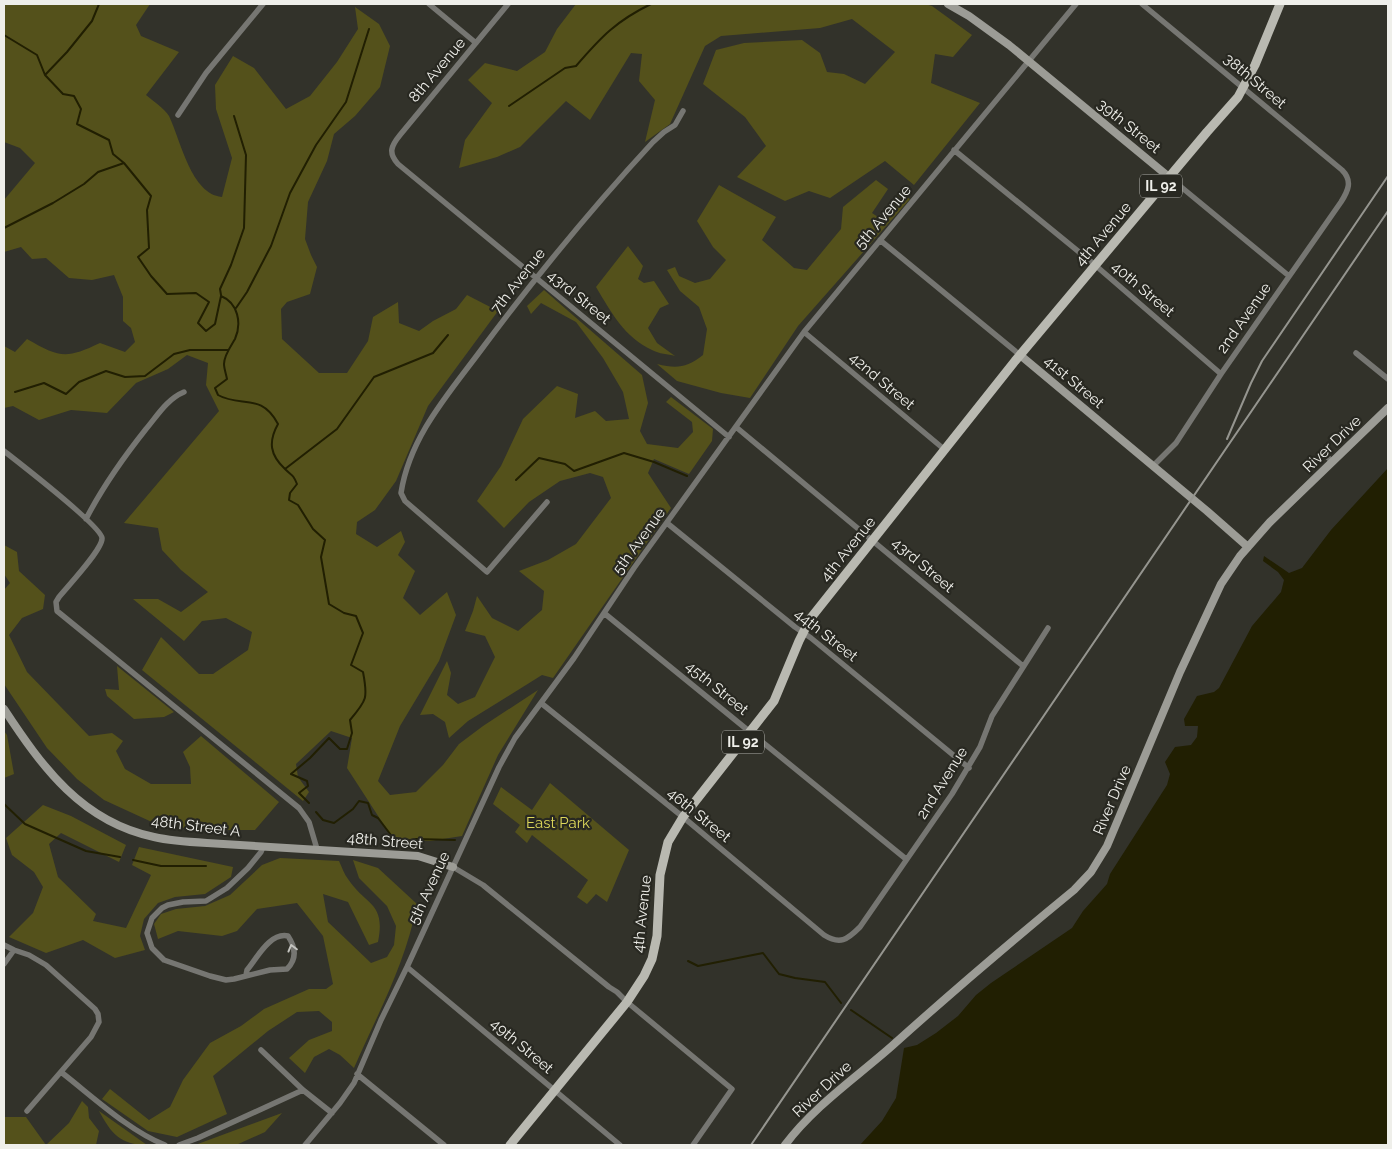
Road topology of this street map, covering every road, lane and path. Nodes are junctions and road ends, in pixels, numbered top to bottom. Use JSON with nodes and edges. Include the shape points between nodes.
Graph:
{"nodes":[{"id":1,"x":263,"y":4,"type":"edge"},
{"id":2,"x":429,"y":4,"type":"edge"},
{"id":3,"x":508,"y":4,"type":"edge"},
{"id":4,"x":948,"y":4,"type":"edge"},
{"id":5,"x":1076,"y":4,"type":"edge"},
{"id":6,"x":1142,"y":4,"type":"edge"},
{"id":7,"x":1280,"y":4,"type":"edge"},
{"id":8,"x":476,"y":43,"type":"junction"},
{"id":9,"x":1028,"y":61,"type":"junction"},
{"id":10,"x":1242,"y":87,"type":"junction"},
{"id":11,"x":682,"y":111,"type":"dead end"},
{"id":12,"x":178,"y":115,"type":"dead end"},
{"id":13,"x":954,"y":150,"type":"junction"},
{"id":14,"x":391,"y":154,"type":"joint"},
{"id":15,"x":1169,"y":177,"type":"junction"},
{"id":16,"x":1349,"y":181,"type":"joint"},
{"id":17,"x":880,"y":240,"type":"junction"},
{"id":18,"x":1095,"y":265,"type":"junction"},
{"id":19,"x":1289,"y":276,"type":"junction"},
{"id":20,"x":536,"y":278,"type":"junction"},
{"id":21,"x":804,"y":332,"type":"junction"},
{"id":22,"x":1356,"y":353,"type":"dead end"},
{"id":23,"x":1020,"y":355,"type":"junction"},
{"id":24,"x":1221,"y":374,"type":"junction"},
{"id":25,"x":1388,"y":379,"type":"edge"},
{"id":26,"x":184,"y":392,"type":"dead end"},
{"id":27,"x":1388,"y":408,"type":"edge"},
{"id":28,"x":736,"y":427,"type":"junction"},
{"id":29,"x":729,"y":437,"type":"junction"},
{"id":30,"x":945,"y":450,"type":"junction"},
{"id":31,"x":4,"y":451,"type":"edge"},
{"id":32,"x":1325,"y":455,"type":"dead end"},
{"id":33,"x":1333,"y":462,"type":"junction"},
{"id":34,"x":1153,"y":466,"type":"junction"},
{"id":35,"x":547,"y":502,"type":"dead end"},
{"id":36,"x":86,"y":519,"type":"junction"},
{"id":37,"x":667,"y":523,"type":"junction"},
{"id":38,"x":873,"y":540,"type":"junction"},
{"id":39,"x":1248,"y":547,"type":"junction"},
{"id":40,"x":604,"y":613,"type":"junction"},
{"id":41,"x":1048,"y":628,"type":"dead end"},
{"id":42,"x":803,"y":633,"type":"junction"},
{"id":43,"x":1024,"y":666,"type":"junction"},
{"id":44,"x":541,"y":703,"type":"junction"},
{"id":45,"x":4,"y":709,"type":"edge"},
{"id":46,"x":751,"y":732,"type":"junction"},
{"id":47,"x":969,"y":768,"type":"junction"},
{"id":48,"x":683,"y":817,"type":"junction"},
{"id":49,"x":263,"y":847,"type":"junction"},
{"id":50,"x":317,"y":849,"type":"junction"},
{"id":51,"x":906,"y":859,"type":"junction"},
{"id":52,"x":454,"y":867,"type":"junction"},
{"id":53,"x":843,"y":940,"type":"joint"},
{"id":54,"x":4,"y":945,"type":"edge"},
{"id":55,"x":14,"y":950,"type":"junction"},
{"id":56,"x":4,"y":964,"type":"edge"},
{"id":57,"x":407,"y":967,"type":"junction"},
{"id":58,"x":246,"y":975,"type":"junction"},
{"id":59,"x":627,"y":1002,"type":"junction"},
{"id":60,"x":261,"y":1050,"type":"dead end"},
{"id":61,"x":61,"y":1072,"type":"junction"},
{"id":62,"x":357,"y":1074,"type":"junction"},
{"id":63,"x":303,"y":1090,"type":"junction"},
{"id":64,"x":556,"y":1090,"type":"junction"},
{"id":65,"x":27,"y":1111,"type":"dead end"},
{"id":66,"x":332,"y":1113,"type":"junction"},
{"id":67,"x":165,"y":1145,"type":"edge"},
{"id":68,"x":179,"y":1145,"type":"edge"},
{"id":69,"x":305,"y":1145,"type":"edge"},
{"id":70,"x":444,"y":1145,"type":"edge"},
{"id":71,"x":510,"y":1145,"type":"edge"},
{"id":72,"x":620,"y":1145,"type":"edge"},
{"id":73,"x":693,"y":1145,"type":"edge"},
{"id":74,"x":785,"y":1145,"type":"edge"}],
"edges":[{"from":1,"to":12,"type":"street","via":[[206,73]]},
{"from":2,"to":8,"type":"street"},
{"from":3,"to":8,"type":"street","name":"8th Avenue"},
{"from":4,"to":9,"type":"street","name":"39th Street","via":[[994,33]]},
{"from":5,"to":9,"type":"street","name":"5th Avenue"},
{"from":6,"to":10,"type":"street","name":"38th Street"},
{"from":7,"to":10,"type":"main road","name":"4th Avenue","number":"IL 92"},
{"from":8,"to":14,"type":"street","name":"8th Avenue","via":[[400,135]]},
{"from":9,"to":13,"type":"street","name":"5th Avenue"},
{"from":9,"to":15,"type":"street","name":"39th Street"},
{"from":10,"to":15,"type":"main road","name":"4th Avenue","number":"IL 92","via":[[1238,97]]},
{"from":10,"to":16,"type":"street","name":"38th Street","via":[[1342,170]]},
{"from":11,"to":20,"type":"street","name":"7th Avenue","via":[[675,125],[637,160]]},
{"from":13,"to":17,"type":"street","name":"5th Avenue"},
{"from":13,"to":18,"type":"street","name":"40th Street"},
{"from":14,"to":20,"type":"street","name":"43rd Street","via":[[398,164]]},
{"from":15,"to":18,"type":"main road","name":"4th Avenue","number":"IL 92"},
{"from":15,"to":19,"type":"street","name":"39th Street"},
{"from":16,"to":19,"type":"street","name":"2nd Avenue","via":[[1346,195]]},
{"from":17,"to":21,"type":"street","name":"5th Avenue"},
{"from":17,"to":23,"type":"street","name":"41st Street"},
{"from":18,"to":23,"type":"main road","name":"4th Avenue","number":"IL 92"},
{"from":18,"to":24,"type":"street","name":"40th Street"},
{"from":19,"to":24,"type":"street","name":"2nd Avenue"},
{"from":20,"to":29,"type":"street","name":"43rd Street"},
{"from":20,"to":35,"type":"street","name":"7th Avenue","via":[[424,428],[402,487],[402,497],[488,572]]},
{"from":21,"to":28,"type":"street","name":"5th Avenue"},
{"from":21,"to":30,"type":"street","name":"42nd Street"},
{"from":22,"to":25,"type":"street"},
{"from":23,"to":30,"type":"main road","name":"4th Avenue","number":"IL 92"},
{"from":23,"to":34,"type":"street","name":"41st Street"},
{"from":24,"to":34,"type":"street","name":"2nd Avenue","via":[[1176,442]]},
{"from":26,"to":36,"type":"street","via":[[167,404],[118,465]]},
{"from":27,"to":33,"type":"street","name":"River Drive"},
{"from":28,"to":29,"type":"street","name":"5th Avenue"},
{"from":28,"to":38,"type":"street","name":"43rd Street"},
{"from":29,"to":37,"type":"street","name":"5th Avenue"},
{"from":30,"to":38,"type":"main road","name":"4th Avenue","number":"IL 92"},
{"from":31,"to":36,"type":"street"},
{"from":32,"to":33,"type":"street"},
{"from":33,"to":39,"type":"street","name":"River Drive"},
{"from":34,"to":39,"type":"street","name":"41st Street"},
{"from":36,"to":50,"type":"street","via":[[101,534],[101,544],[56,602],[61,616],[299,808],[309,822]]},
{"from":37,"to":40,"type":"street","name":"5th Avenue"},
{"from":37,"to":42,"type":"street","name":"44th Street"},
{"from":38,"to":42,"type":"main road","name":"4th Avenue","number":"IL 92","via":[[810,619]]},
{"from":38,"to":43,"type":"street","name":"43rd Street"},
{"from":39,"to":74,"type":"street","name":"River Drive","via":[[1221,584],[1107,846],[1091,872],[832,1097]]},
{"from":40,"to":44,"type":"street","name":"5th Avenue"},
{"from":40,"to":46,"type":"street","name":"45th Street"},
{"from":41,"to":43,"type":"street","name":"2nd Avenue"},
{"from":42,"to":46,"type":"main road","name":"4th Avenue","number":"IL 92","via":[[774,700]]},
{"from":42,"to":47,"type":"street","name":"44th Street"},
{"from":43,"to":47,"type":"street","name":"2nd Avenue","via":[[992,716]]},
{"from":44,"to":48,"type":"street","name":"46th Street"},
{"from":44,"to":52,"type":"street","name":"5th Avenue","via":[[507,752]]},
{"from":45,"to":49,"type":"street","name":"48th Street A","via":[[56,780],[80,802],[112,822],[160,838]]},
{"from":46,"to":48,"type":"main road","name":"4th Avenue","number":"IL 92"},
{"from":46,"to":51,"type":"street","name":"45th Street"},
{"from":47,"to":51,"type":"street","name":"2nd Avenue"},
{"from":48,"to":53,"type":"street","name":"46th Street","via":[[824,935],[832,940]]},
{"from":48,"to":59,"type":"main road","name":"4th Avenue","number":"IL 92","via":[[668,842],[662,862],[657,936],[652,959]]},
{"from":49,"to":50,"type":"street","name":"48th Street A"},
{"from":49,"to":58,"type":"street","via":[[248,868],[227,888],[206,900],[162,908],[152,918],[147,934],[152,948],[172,963],[226,980]]},
{"from":50,"to":52,"type":"street","name":"48th Street","via":[[418,856]]},
{"from":51,"to":53,"type":"street","name":"2nd Avenue","via":[[860,927]]},
{"from":52,"to":57,"type":"street","name":"5th Avenue"},
{"from":52,"to":59,"type":"street","name":"48th Street","via":[[483,885]]},
{"from":54,"to":55,"type":"street"},
{"from":55,"to":56,"type":"street"},
{"from":55,"to":61,"type":"street","via":[[46,965],[98,1014],[98,1027]]},
{"from":57,"to":62,"type":"street","name":"5th Avenue"},
{"from":57,"to":64,"type":"street","name":"49th Street"},
{"from":58,"to":58,"type":"street","one_way":true,"via":[[287,969],[295,955],[288,936],[271,941]]},
{"from":59,"to":64,"type":"main road","name":"4th Avenue","number":"IL 92"},
{"from":59,"to":73,"type":"street","name":"48th Street","via":[[732,1089]]},
{"from":60,"to":63,"type":"street"},
{"from":61,"to":65,"type":"street"},
{"from":61,"to":67,"type":"street","via":[[131,1126]]},
{"from":62,"to":66,"type":"street","name":"5th Avenue"},
{"from":62,"to":70,"type":"street"},
{"from":63,"to":66,"type":"street"},
{"from":63,"to":68,"type":"street"},
{"from":64,"to":71,"type":"main road","name":"4th Avenue","number":"IL 92"},
{"from":64,"to":72,"type":"street","name":"49th Street"},
{"from":66,"to":69,"type":"street","name":"5th Avenue"}]}
